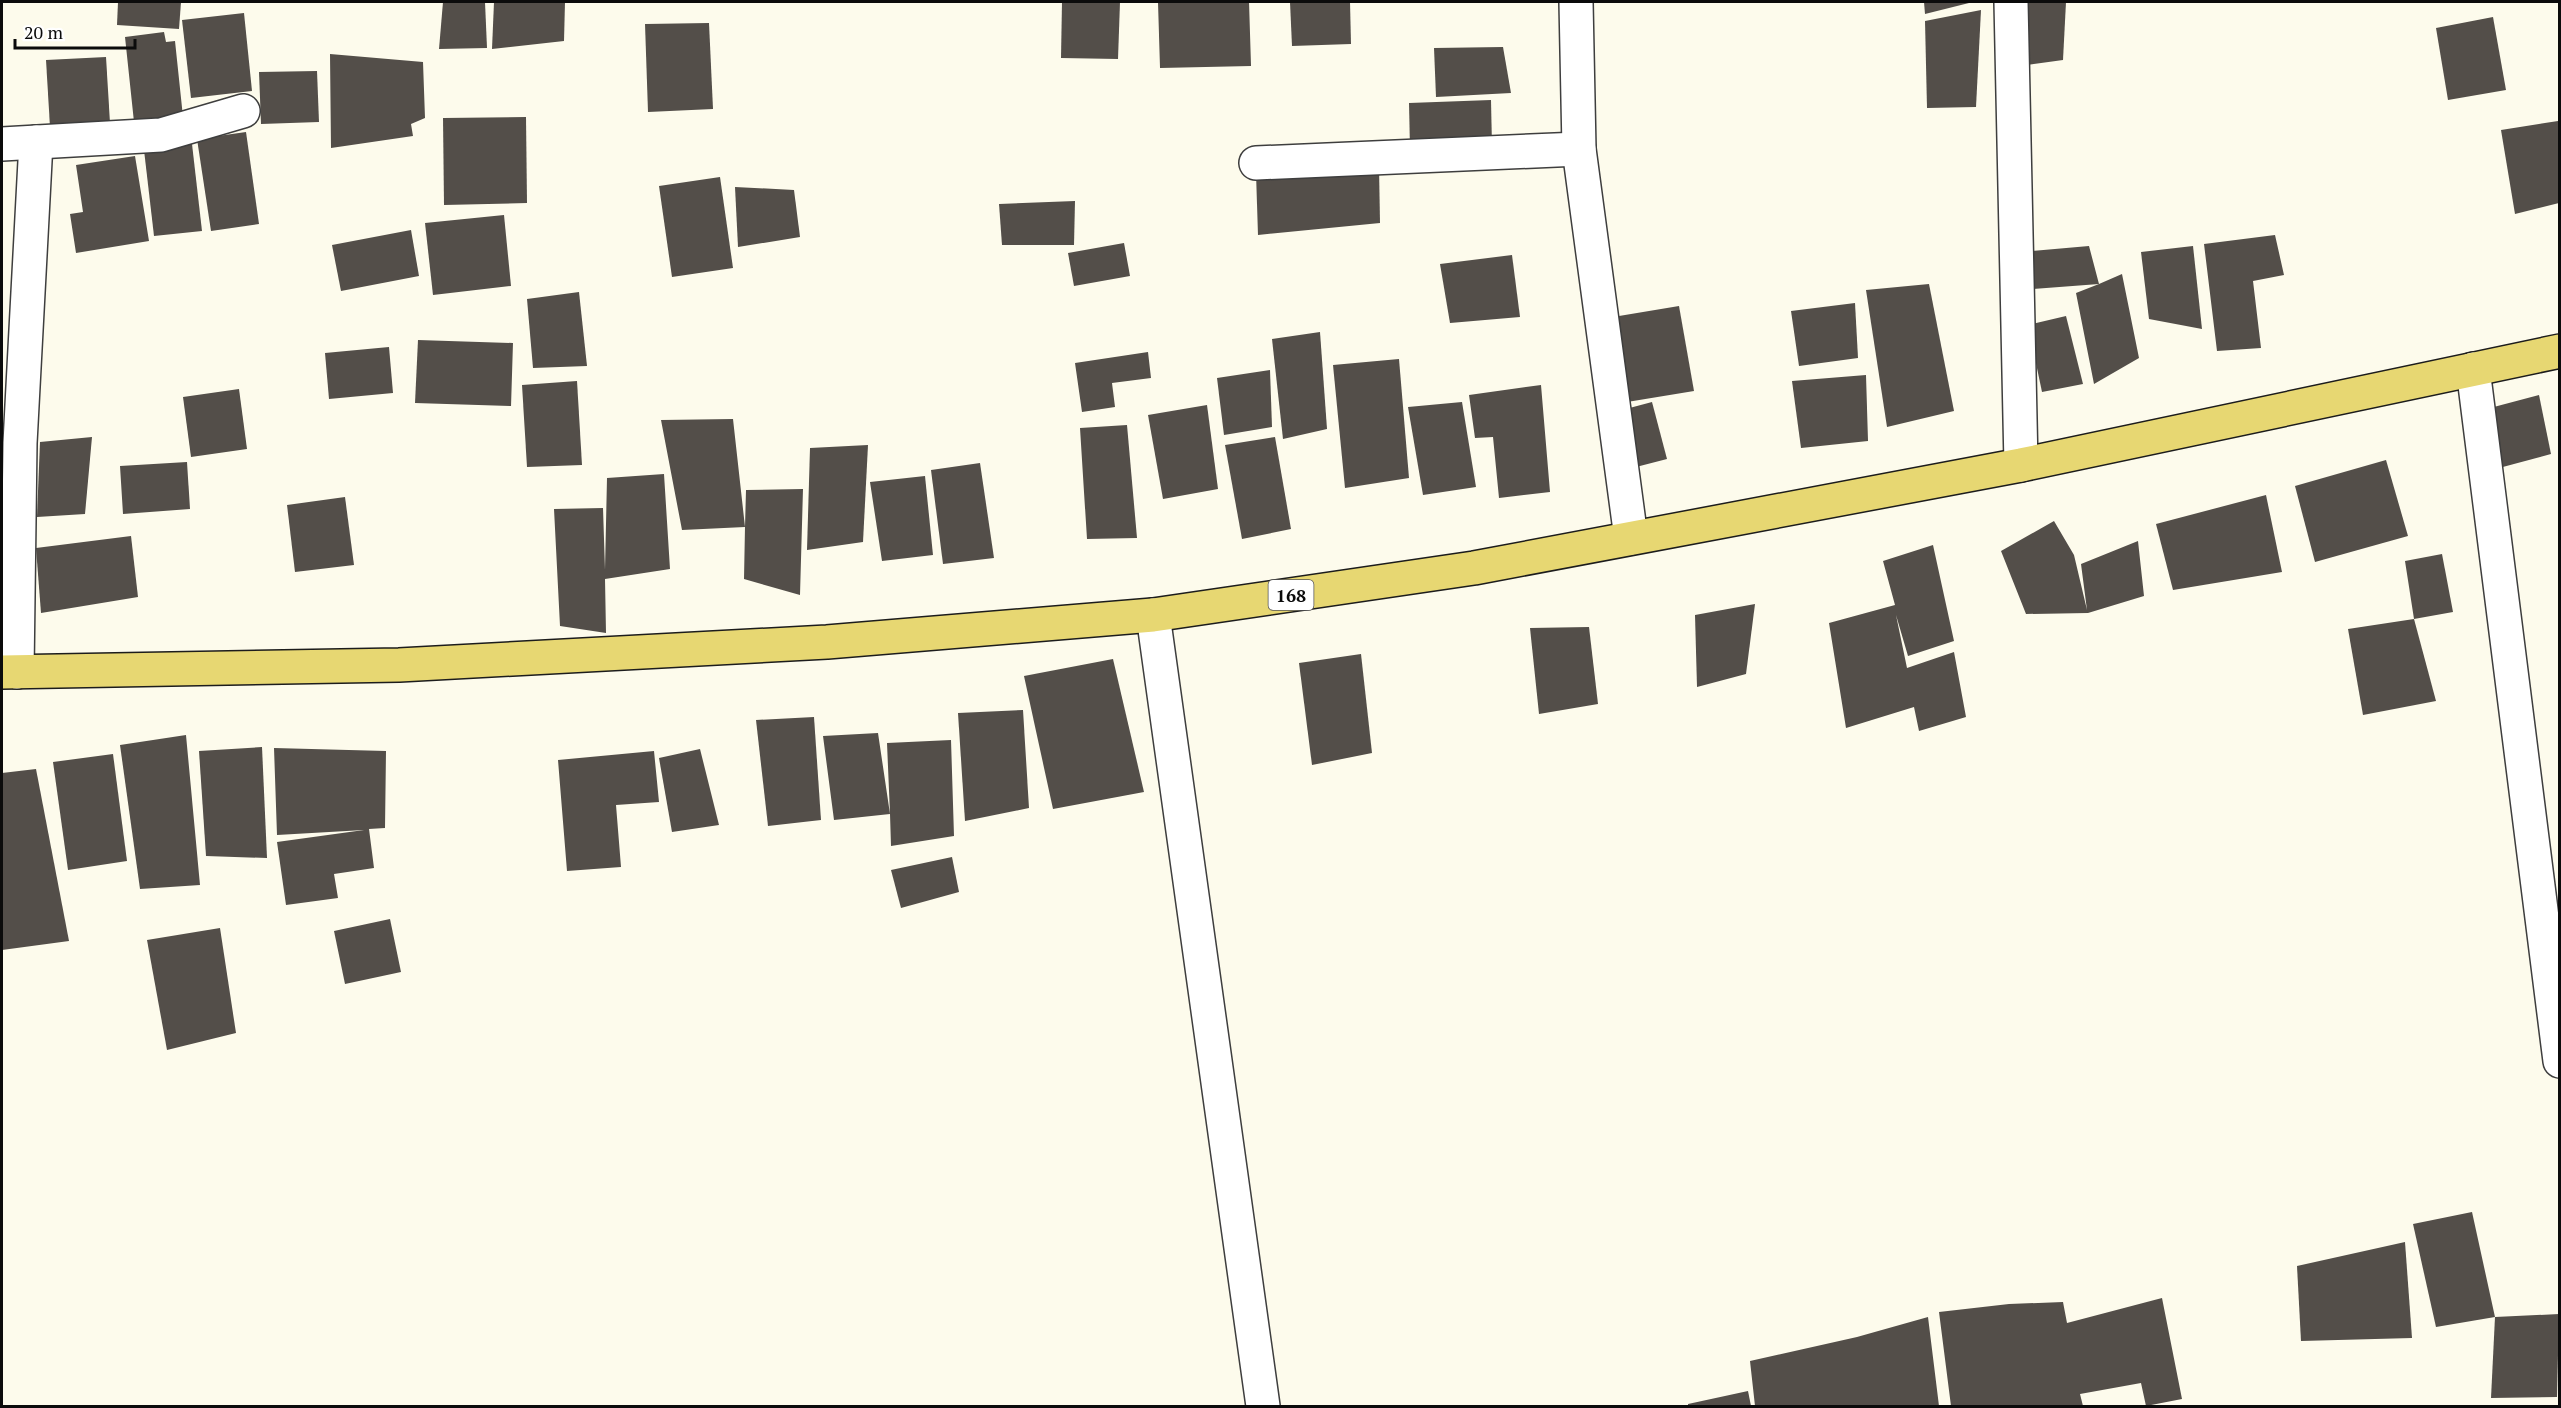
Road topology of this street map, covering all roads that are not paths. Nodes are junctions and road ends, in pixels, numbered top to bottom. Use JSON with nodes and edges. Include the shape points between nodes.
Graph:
{"nodes":[{"id":1,"x":1576,"y":2,"type":"edge"},
{"id":2,"x":2011,"y":2,"type":"edge"},
{"id":3,"x":243,"y":111,"type":"dead end"},
{"id":4,"x":36,"y":142,"type":"junction"},
{"id":5,"x":2,"y":144,"type":"edge"},
{"id":6,"x":1580,"y":149,"type":"junction"},
{"id":7,"x":1256,"y":163,"type":"dead end"},
{"id":8,"x":2559,"y":351,"type":"edge"},
{"id":9,"x":2473,"y":369,"type":"junction"},
{"id":10,"x":11,"y":443,"type":"edge"},
{"id":11,"x":2021,"y":465,"type":"junction"},
{"id":12,"x":1631,"y":538,"type":"junction"},
{"id":13,"x":1153,"y":615,"type":"junction"},
{"id":14,"x":9,"y":672,"type":"edge"},
{"id":15,"x":2559,"y":1061,"type":"edge"},
{"id":16,"x":1263,"y":1407,"type":"edge"}],
"edges":[{"from":1,"to":6,"type":"street"},
{"from":2,"to":11,"type":"street"},
{"from":3,"to":4,"type":"street","via":[[160,135]]},
{"from":4,"to":5,"type":"street"},
{"from":4,"to":10,"type":"street"},
{"from":6,"to":7,"type":"street"},
{"from":6,"to":12,"type":"street"},
{"from":8,"to":9,"type":"main road","number":"168"},
{"from":9,"to":11,"type":"main road","number":"168"},
{"from":9,"to":15,"type":"street"},
{"from":10,"to":14,"type":"street"},
{"from":11,"to":12,"type":"main road","number":"168"},
{"from":12,"to":13,"type":"main road","number":"168","via":[[1474,568]]},
{"from":13,"to":14,"type":"main road","number":"168","via":[[828,642],[399,665]]},
{"from":13,"to":16,"type":"street"}]}
